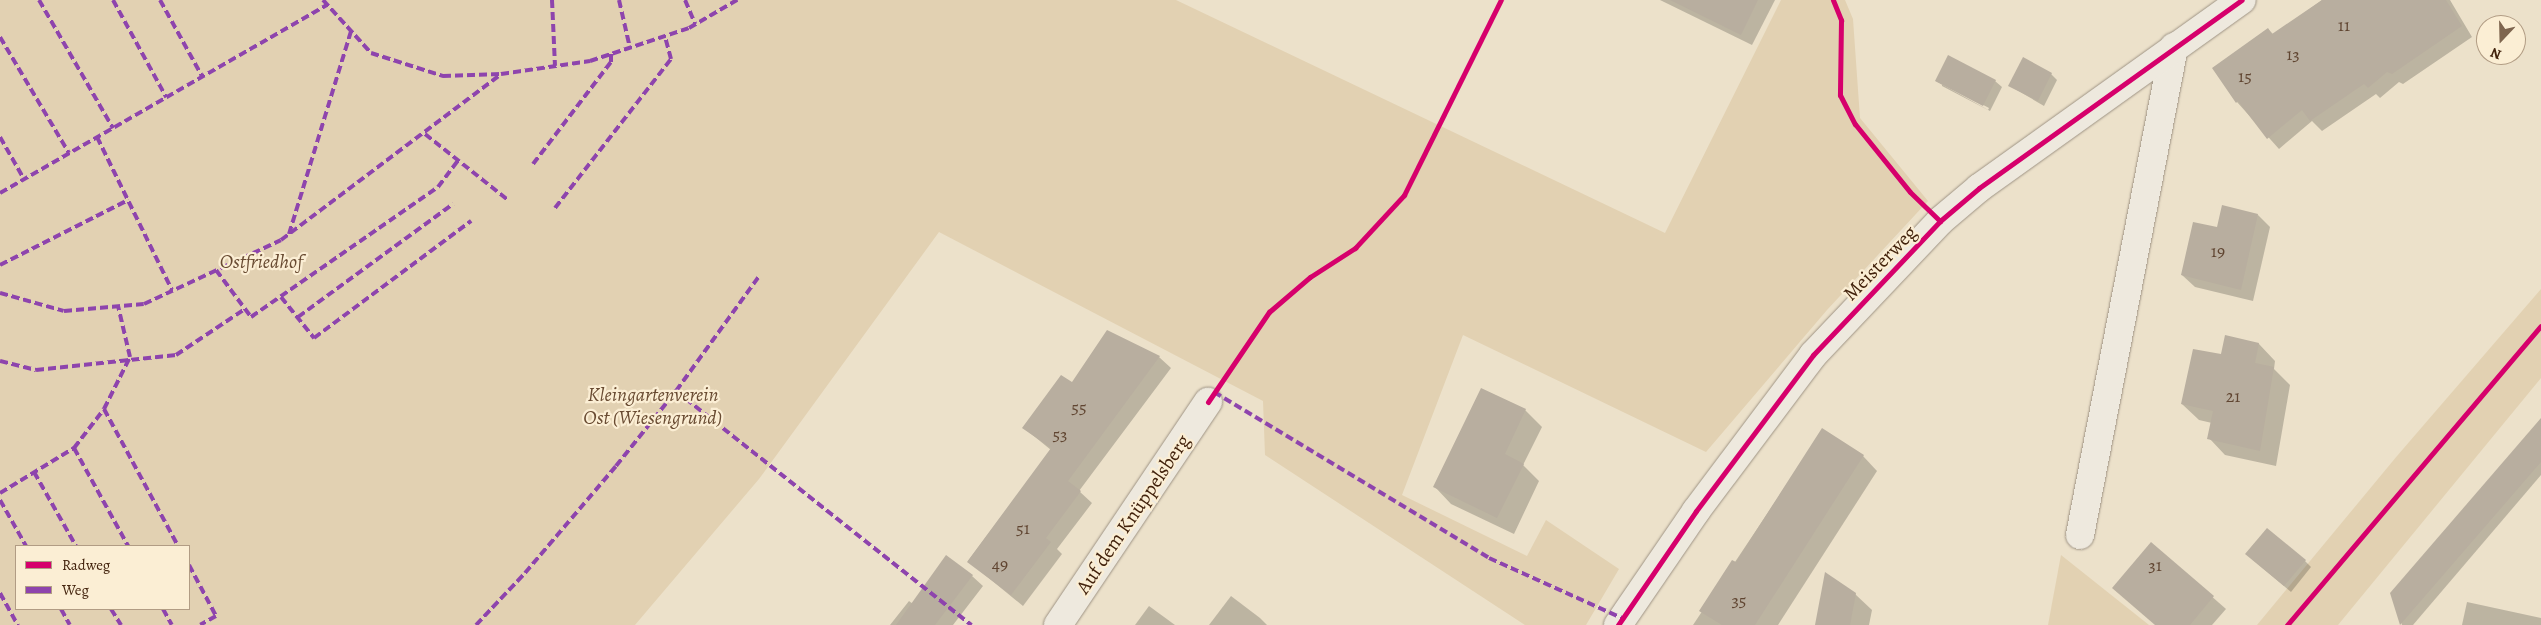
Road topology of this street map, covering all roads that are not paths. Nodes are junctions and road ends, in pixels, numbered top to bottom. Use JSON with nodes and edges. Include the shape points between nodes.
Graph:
{"nodes":[{"id":1,"x":2242,"y":0,"type":"edge"},
{"id":2,"x":2174,"y":47,"type":"junction"},
{"id":3,"x":1208,"y":402,"type":"dead end"},
{"id":4,"x":2080,"y":535,"type":"dead end"},
{"id":5,"x":1058,"y":625,"type":"edge"},
{"id":6,"x":1618,"y":625,"type":"edge"}],
"edges":[{"from":1,"to":2,"type":"street","name":"Meisterweg"},
{"from":2,"to":4,"type":"street"},
{"from":2,"to":6,"type":"street","name":"Meisterweg","via":[[1979,188],[1940,221],[1813,355],[1696,511]]},
{"from":3,"to":5,"type":"street","name":"Auf dem Knüppelsberg"}]}
